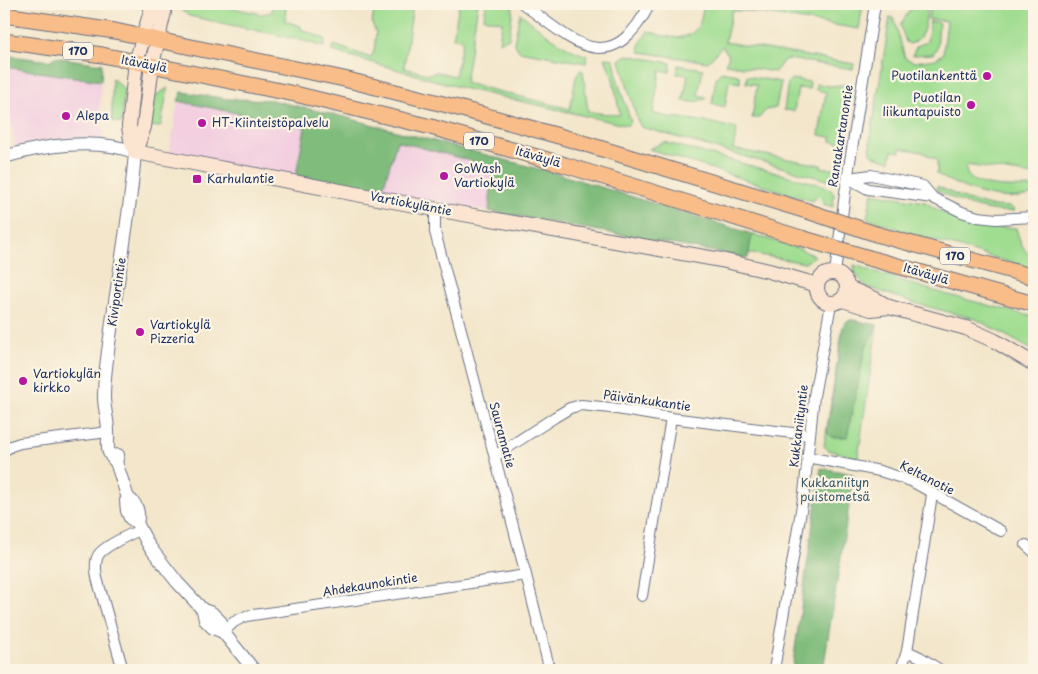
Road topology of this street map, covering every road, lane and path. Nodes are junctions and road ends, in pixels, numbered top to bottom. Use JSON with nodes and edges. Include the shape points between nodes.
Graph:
{"nodes":[{"id":1,"x":153,"y":4,"type":"edge"},
{"id":2,"x":163,"y":4,"type":"edge"},
{"id":3,"x":523,"y":4,"type":"edge"},
{"id":4,"x":650,"y":4,"type":"edge"},
{"id":5,"x":875,"y":4,"type":"edge"},
{"id":6,"x":4,"y":15,"type":"edge"},
{"id":7,"x":142,"y":36,"type":"junction"},
{"id":8,"x":158,"y":39,"type":"junction"},
{"id":9,"x":4,"y":41,"type":"edge"},
{"id":10,"x":136,"y":62,"type":"junction"},
{"id":11,"x":152,"y":65,"type":"junction"},
{"id":12,"x":135,"y":152,"type":"junction"},
{"id":13,"x":4,"y":157,"type":"edge"},
{"id":14,"x":848,"y":178,"type":"junction"},
{"id":15,"x":435,"y":209,"type":"junction"},
{"id":16,"x":1034,"y":217,"type":"edge"},
{"id":17,"x":835,"y":273,"type":"junction"},
{"id":18,"x":1034,"y":277,"type":"edge"},
{"id":19,"x":817,"y":285,"type":"junction"},
{"id":20,"x":840,"y":297,"type":"junction"},
{"id":21,"x":1034,"y":304,"type":"edge"},
{"id":22,"x":1034,"y":364,"type":"edge"},
{"id":23,"x":670,"y":418,"type":"junction"},
{"id":24,"x":108,"y":432,"type":"junction"},
{"id":25,"x":809,"y":435,"type":"junction"},
{"id":26,"x":4,"y":452,"type":"edge"},
{"id":27,"x":495,"y":456,"type":"junction"},
{"id":28,"x":807,"y":457,"type":"junction"},
{"id":29,"x":932,"y":495,"type":"junction"},
{"id":30,"x":139,"y":526,"type":"junction"},
{"id":31,"x":1000,"y":531,"type":"dead end"},
{"id":32,"x":1026,"y":545,"type":"dead end"},
{"id":33,"x":1034,"y":552,"type":"edge"},
{"id":34,"x":526,"y":575,"type":"junction"},
{"id":35,"x":642,"y":596,"type":"dead end"},
{"id":36,"x":223,"y":632,"type":"junction"},
{"id":37,"x":907,"y":651,"type":"junction"},
{"id":38,"x":546,"y":669,"type":"edge"},
{"id":39,"x":122,"y":670,"type":"edge"},
{"id":40,"x":254,"y":670,"type":"edge"},
{"id":41,"x":774,"y":670,"type":"edge"},
{"id":42,"x":900,"y":670,"type":"edge"},
{"id":43,"x":940,"y":670,"type":"edge"}],
"edges":[{"from":1,"to":7,"type":"main road"},
{"from":2,"to":8,"type":"main road"},
{"from":3,"to":4,"type":"street","via":[[581,45],[592,48],[614,46],[624,40]]},
{"from":5,"to":14,"type":"street","name":"Rantakartanontie"},
{"from":6,"to":7,"type":"main road","name":"Itäväylä","number":"170"},
{"from":7,"to":8,"type":"main road","name":"Itäväylä","number":"170"},
{"from":7,"to":10,"type":"main road"},
{"from":8,"to":11,"type":"main road"},
{"from":8,"to":18,"type":"main road","name":"Itäväylä","number":"170","bridge":true,"via":[[451,106],[566,138],[876,234]]},
{"from":9,"to":10,"type":"main road","name":"Itäväylä","number":"170"},
{"from":10,"to":11,"type":"main road","name":"Itäväylä","number":"170"},
{"from":10,"to":12,"type":"main road","name":"Kiviportintie","via":[[129,126]]},
{"from":11,"to":12,"type":"main road","name":"Kiviportintie","via":[[144,127]]},
{"from":11,"to":21,"type":"main road","name":"Itäväylä","number":"170","bridge":true,"via":[[295,94],[431,127]]},
{"from":12,"to":13,"type":"street","name":"Vartiokyläntie","via":[[95,144],[31,149]]},
{"from":12,"to":15,"type":"main road","name":"Vartiokyläntie"},
{"from":12,"to":24,"type":"street","name":"Kiviportintie","via":[[106,373],[104,398]]},
{"from":14,"to":16,"type":"street","via":[[868,188],[933,198],[978,217]]},
{"from":14,"to":17,"type":"street","name":"Rantakartanontie"},
{"from":15,"to":19,"type":"main road","name":"Vartiokyläntie","via":[[721,260]]},
{"from":15,"to":27,"type":"street","name":"Sauramatie","via":[[435,232]]},
{"from":17,"to":19,"type":"main road","via":[[826,274]]},
{"from":17,"to":20,"type":"main road","via":[[844,278]]},
{"from":19,"to":20,"type":"main road","via":[[818,296],[826,302]]},
{"from":20,"to":22,"type":"main road","via":[[870,309],[889,307],[966,328]]},
{"from":20,"to":25,"type":"street","name":"Kukkaniityntie","via":[[814,396]]},
{"from":23,"to":25,"type":"street","name":"Päivänkukantie"},
{"from":23,"to":27,"type":"street","name":"Päivänkukantie","via":[[581,405],[570,408]]},
{"from":23,"to":35,"type":"street"},
{"from":24,"to":26,"type":"street","via":[[20,442]]},
{"from":24,"to":30,"type":"street","name":"Kiviportintie","via":[[114,437],[118,454],[116,462],[128,498],[137,508]]},
{"from":25,"to":28,"type":"street","name":"Kukkaniityntie"},
{"from":27,"to":34,"type":"street","name":"Sauramatie"},
{"from":28,"to":29,"type":"street","name":"Keltanotie","via":[[893,475]]},
{"from":28,"to":41,"type":"street","name":"Kukkaniityntie","via":[[804,493]]},
{"from":29,"to":31,"type":"street","name":"Keltanotie"},
{"from":29,"to":37,"type":"street"},
{"from":30,"to":36,"type":"street","name":"Kiviportintie","via":[[164,566],[203,610],[221,622]]},
{"from":30,"to":39,"type":"street","via":[[101,552],[96,563],[97,578]]},
{"from":32,"to":33,"type":"street"},
{"from":34,"to":36,"type":"street","name":"Ahdekaunokintie","via":[[246,616]]},
{"from":34,"to":38,"type":"street","name":"Sauramatie","via":[[548,663]]},
{"from":36,"to":40,"type":"street","name":"Kiviportintie"},
{"from":37,"to":42,"type":"street"},
{"from":37,"to":43,"type":"street"}]}
